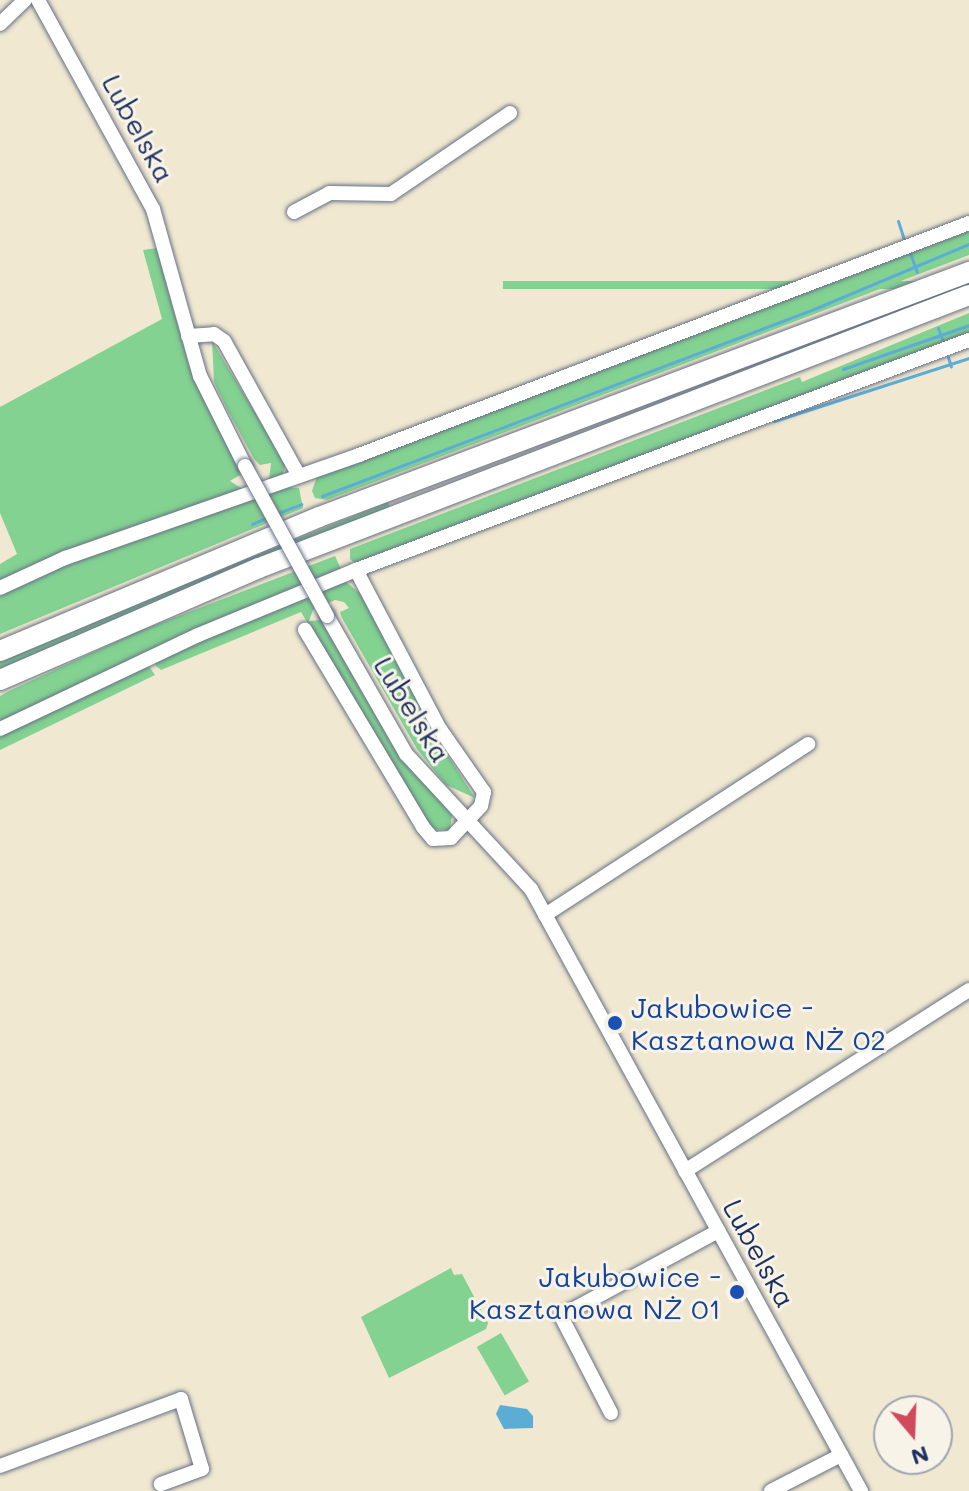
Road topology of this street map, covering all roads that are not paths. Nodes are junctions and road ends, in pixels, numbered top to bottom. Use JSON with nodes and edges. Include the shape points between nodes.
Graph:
{"nodes":[{"id":1,"x":25,"y":0,"type":"edge"},
{"id":2,"x":38,"y":0,"type":"edge"},
{"id":3,"x":0,"y":24,"type":"edge"},
{"id":4,"x":510,"y":113,"type":"dead end"},
{"id":5,"x":294,"y":212,"type":"dead end"},
{"id":6,"x":969,"y":223,"type":"edge"},
{"id":7,"x":969,"y":272,"type":"edge"},
{"id":8,"x":969,"y":295,"type":"edge"},
{"id":9,"x":188,"y":336,"type":"junction"},
{"id":10,"x":969,"y":340,"type":"edge"},
{"id":11,"x":299,"y":476,"type":"junction"},
{"id":12,"x":356,"y":570,"type":"junction"},
{"id":13,"x":0,"y":588,"type":"edge"},
{"id":14,"x":305,"y":630,"type":"dead end"},
{"id":15,"x":0,"y":651,"type":"edge"},
{"id":16,"x":0,"y":680,"type":"edge"},
{"id":17,"x":0,"y":729,"type":"edge"},
{"id":18,"x":808,"y":744,"type":"dead end"},
{"id":19,"x":467,"y":822,"type":"junction"},
{"id":20,"x":545,"y":915,"type":"junction"},
{"id":21,"x":969,"y":990,"type":"edge"},
{"id":22,"x":685,"y":1171,"type":"junction"},
{"id":23,"x":718,"y":1231,"type":"junction"},
{"id":24,"x":611,"y":1413,"type":"dead end"},
{"id":25,"x":841,"y":1455,"type":"junction"},
{"id":26,"x":0,"y":1466,"type":"edge"},
{"id":27,"x":161,"y":1484,"type":"dead end"},
{"id":28,"x":771,"y":1491,"type":"edge"},
{"id":29,"x":861,"y":1491,"type":"edge"}],
"edges":[{"from":1,"to":3,"type":"street"},
{"from":2,"to":9,"type":"street","name":"Lubelska","via":[[153,209]]},
{"from":4,"to":5,"type":"street","via":[[391,194],[329,193]]},
{"from":6,"to":11,"type":"street"},
{"from":7,"to":15,"type":"highway","via":[[319,517]]},
{"from":8,"to":16,"type":"highway","via":[[259,568]]},
{"from":9,"to":11,"type":"street","via":[[214,334],[224,341]]},
{"from":9,"to":19,"type":"street","name":"Lubelska","bridge":true,"via":[[205,389],[245,466],[406,754]]},
{"from":10,"to":12,"type":"street"},
{"from":11,"to":13,"type":"street","via":[[65,558]]},
{"from":12,"to":17,"type":"street","via":[[186,641]]},
{"from":12,"to":19,"type":"street","via":[[440,729],[484,792],[481,806]]},
{"from":14,"to":19,"type":"street","via":[[429,835],[446,840]]},
{"from":18,"to":20,"type":"street"},
{"from":19,"to":20,"type":"street","name":"Lubelska","via":[[519,874]]},
{"from":20,"to":22,"type":"street","name":"Lubelska"},
{"from":21,"to":22,"type":"street"},
{"from":22,"to":23,"type":"street","name":"Lubelska"},
{"from":23,"to":24,"type":"street","via":[[561,1316]]},
{"from":23,"to":25,"type":"street","name":"Lubelska"},
{"from":25,"to":28,"type":"street"},
{"from":25,"to":29,"type":"street","name":"Lubelska"},
{"from":26,"to":27,"type":"street","via":[[181,1399],[202,1469]]}]}
